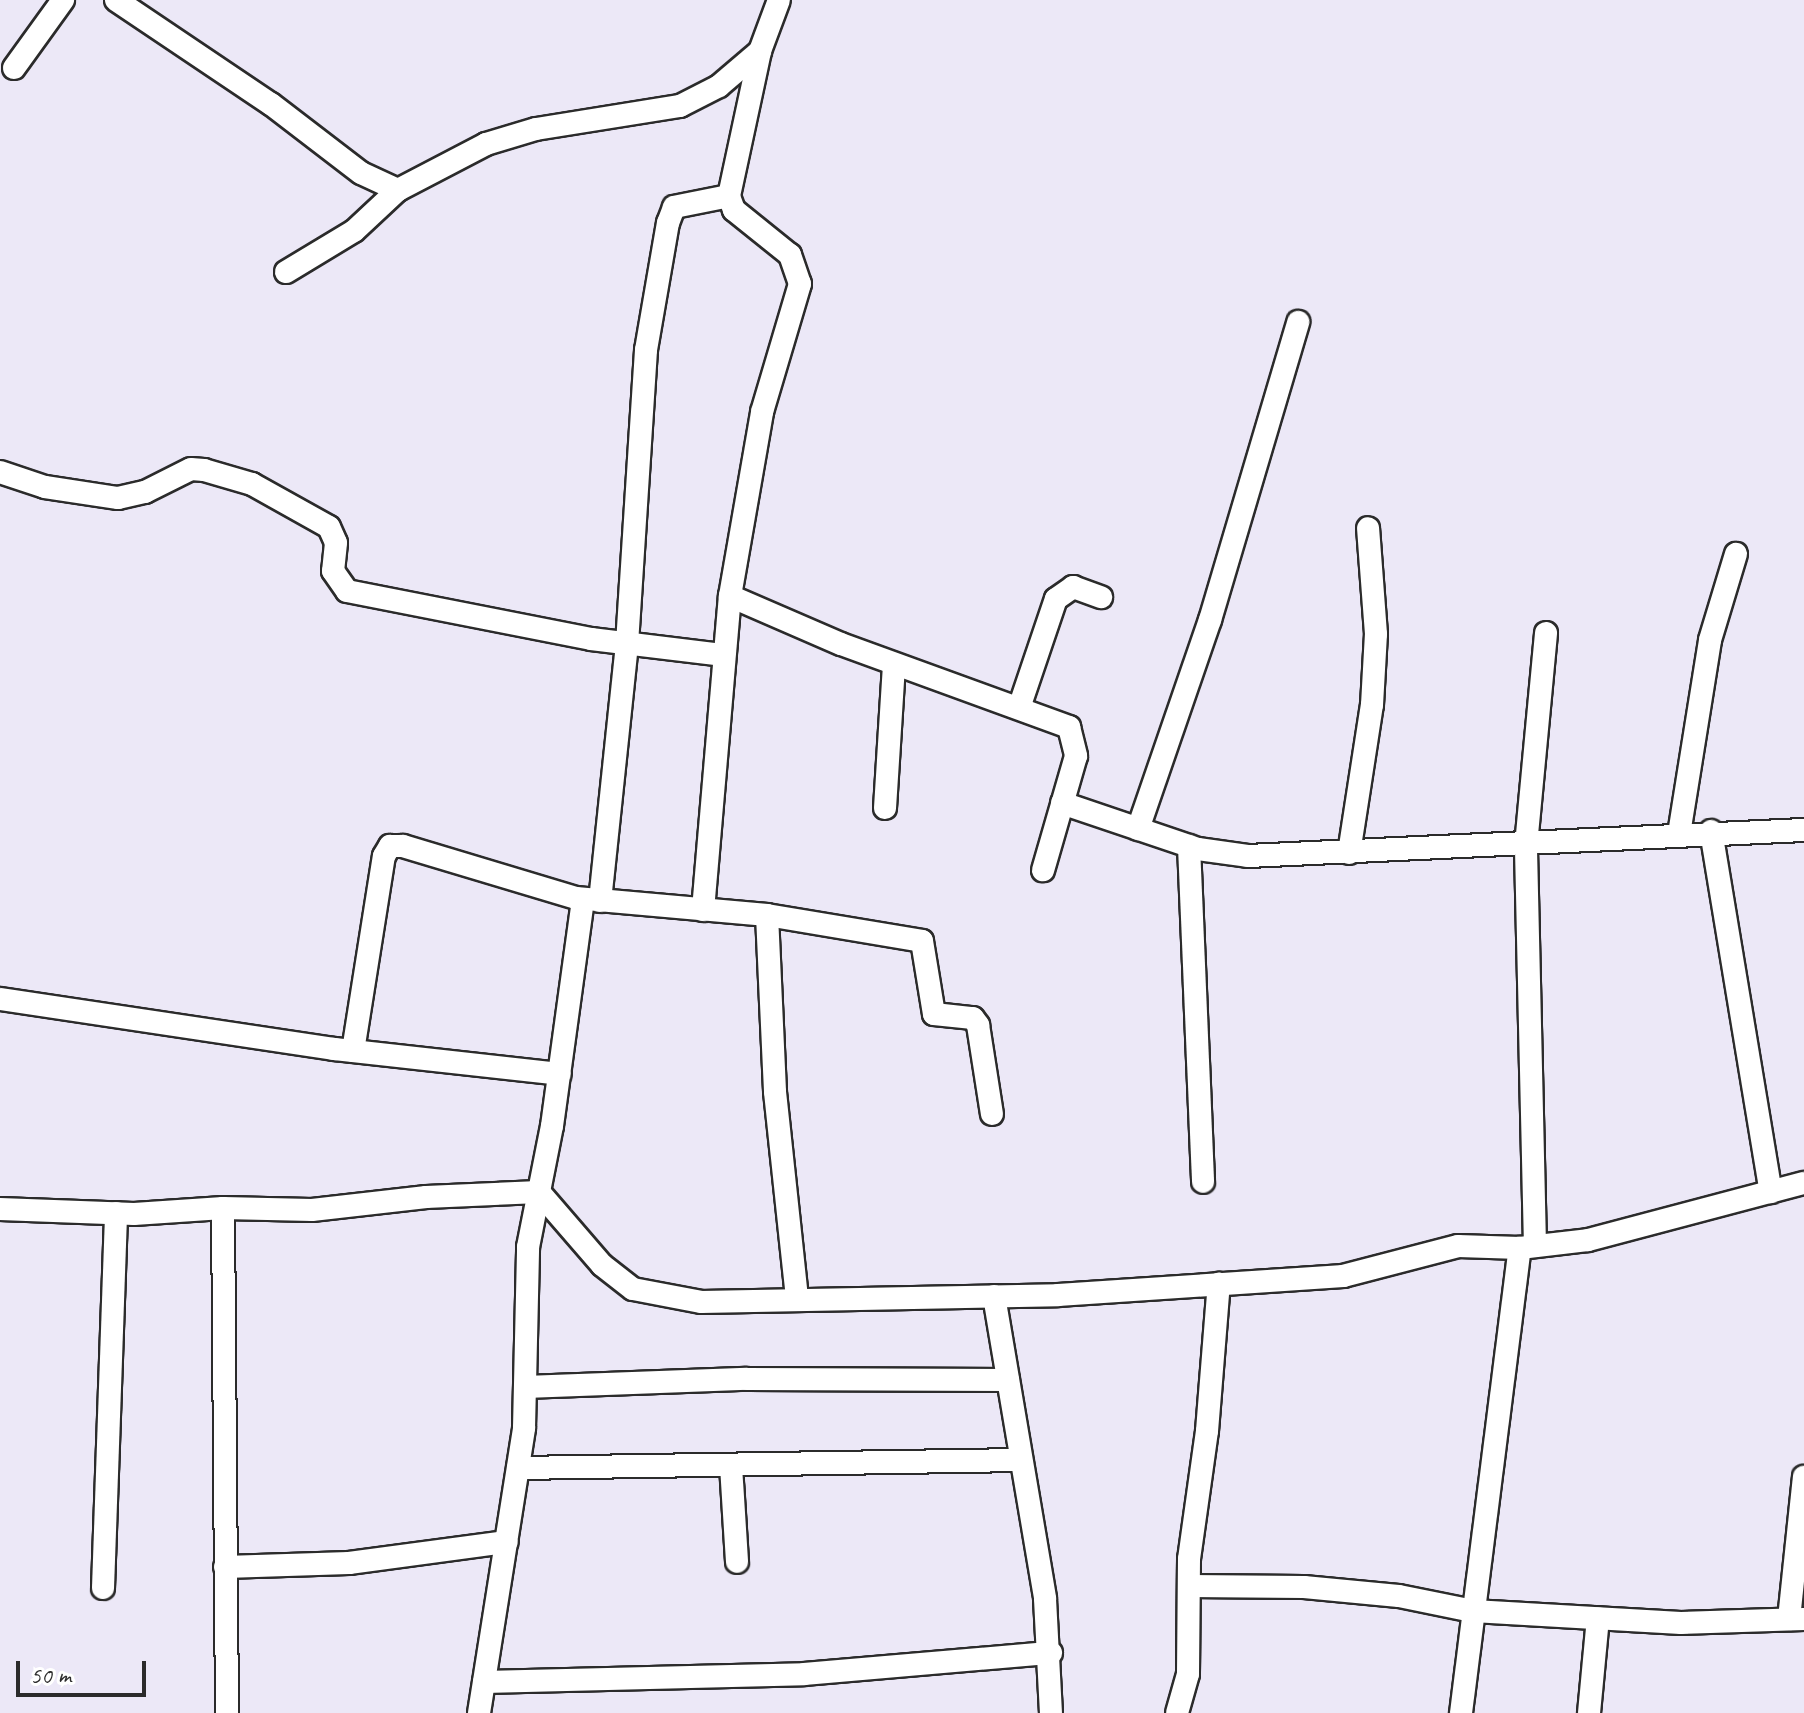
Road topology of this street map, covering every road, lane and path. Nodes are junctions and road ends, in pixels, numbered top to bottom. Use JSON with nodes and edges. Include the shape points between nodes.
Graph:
{"nodes":[{"id":1,"x":63,"y":0,"type":"edge"},
{"id":2,"x":116,"y":0,"type":"edge"},
{"id":3,"x":779,"y":0,"type":"edge"},
{"id":4,"x":760,"y":51,"type":"junction"},
{"id":5,"x":14,"y":68,"type":"dead end"},
{"id":6,"x":398,"y":190,"type":"junction"},
{"id":7,"x":729,"y":196,"type":"junction"},
{"id":8,"x":286,"y":272,"type":"dead end"},
{"id":9,"x":1298,"y":322,"type":"dead end"},
{"id":10,"x":0,"y":472,"type":"edge"},
{"id":11,"x":1368,"y":528,"type":"dead end"},
{"id":12,"x":1736,"y":554,"type":"dead end"},
{"id":13,"x":730,"y":596,"type":"junction"},
{"id":14,"x":1101,"y":597,"type":"dead end"},
{"id":15,"x":1546,"y":633,"type":"dead end"},
{"id":16,"x":627,"y":644,"type":"junction"},
{"id":17,"x":724,"y":655,"type":"junction"},
{"id":18,"x":894,"y":664,"type":"junction"},
{"id":19,"x":1019,"y":708,"type":"junction"},
{"id":20,"x":1062,"y":803,"type":"junction"},
{"id":21,"x":885,"y":808,"type":"dead end"},
{"id":22,"x":1138,"y":829,"type":"junction"},
{"id":23,"x":1804,"y":830,"type":"edge"},
{"id":24,"x":1711,"y":831,"type":"junction"},
{"id":25,"x":1679,"y":834,"type":"junction"},
{"id":26,"x":1526,"y":845,"type":"junction"},
{"id":27,"x":1189,"y":846,"type":"junction"},
{"id":28,"x":1349,"y":853,"type":"junction"},
{"id":29,"x":1043,"y":870,"type":"dead end"},
{"id":30,"x":591,"y":900,"type":"junction"},
{"id":31,"x":703,"y":910,"type":"junction"},
{"id":32,"x":767,"y":915,"type":"junction"},
{"id":33,"x":0,"y":999,"type":"edge"},
{"id":34,"x":353,"y":1051,"type":"junction"},
{"id":35,"x":560,"y":1074,"type":"junction"},
{"id":36,"x":992,"y":1114,"type":"dead end"},
{"id":37,"x":1203,"y":1182,"type":"dead end"},
{"id":38,"x":1804,"y":1183,"type":"edge"},
{"id":39,"x":539,"y":1192,"type":"junction"},
{"id":40,"x":1771,"y":1192,"type":"junction"},
{"id":41,"x":223,"y":1208,"type":"junction"},
{"id":42,"x":0,"y":1209,"type":"edge"},
{"id":43,"x":116,"y":1213,"type":"junction"},
{"id":44,"x":1528,"y":1247,"type":"junction"},
{"id":45,"x":1219,"y":1283,"type":"junction"},
{"id":46,"x":994,"y":1296,"type":"junction"},
{"id":47,"x":797,"y":1298,"type":"junction"},
{"id":48,"x":1008,"y":1380,"type":"junction"},
{"id":49,"x":525,"y":1387,"type":"junction"},
{"id":50,"x":1020,"y":1460,"type":"junction"},
{"id":51,"x":731,"y":1466,"type":"junction"},
{"id":52,"x":518,"y":1468,"type":"junction"},
{"id":53,"x":1804,"y":1477,"type":"edge"},
{"id":54,"x":507,"y":1542,"type":"junction"},
{"id":55,"x":737,"y":1562,"type":"dead end"},
{"id":56,"x":225,"y":1567,"type":"junction"},
{"id":57,"x":1189,"y":1586,"type":"junction"},
{"id":58,"x":103,"y":1588,"type":"dead end"},
{"id":59,"x":1473,"y":1611,"type":"junction"},
{"id":60,"x":1598,"y":1618,"type":"junction"},
{"id":61,"x":1796,"y":1619,"type":"edge"},
{"id":62,"x":1051,"y":1653,"type":"junction"},
{"id":63,"x":484,"y":1682,"type":"junction"},
{"id":64,"x":227,"y":1713,"type":"edge"},
{"id":65,"x":479,"y":1713,"type":"edge"},
{"id":66,"x":1051,"y":1713,"type":"edge"},
{"id":67,"x":1177,"y":1713,"type":"edge"},
{"id":68,"x":1461,"y":1713,"type":"edge"},
{"id":69,"x":1589,"y":1713,"type":"edge"}],
"edges":[{"from":1,"to":5,"type":"street"},
{"from":2,"to":6,"type":"street","via":[[271,104],[361,173]]},
{"from":3,"to":4,"type":"street"},
{"from":4,"to":6,"type":"street","via":[[719,86],[680,106],[536,129],[486,144]]},
{"from":4,"to":7,"type":"street"},
{"from":6,"to":8,"type":"street","via":[[354,231]]},
{"from":7,"to":13,"type":"street","via":[[734,210],[790,255],[800,284],[762,412]]},
{"from":7,"to":16,"type":"street","via":[[674,207],[668,223],[646,350]]},
{"from":9,"to":22,"type":"street","via":[[1210,620]]},
{"from":10,"to":16,"type":"street","via":[[45,487],[118,498],[145,492],[191,469],[204,470],[252,484],[329,527],[336,543],[333,571],[347,591]]},
{"from":11,"to":28,"type":"street","via":[[1376,634],[1372,705]]},
{"from":12,"to":25,"type":"street","via":[[1710,640]]},
{"from":13,"to":17,"type":"street"},
{"from":13,"to":18,"type":"street"},
{"from":14,"to":19,"type":"street","via":[[1073,587],[1060,593]]},
{"from":15,"to":26,"type":"street"},
{"from":16,"to":17,"type":"street"},
{"from":16,"to":30,"type":"street"},
{"from":17,"to":31,"type":"street"},
{"from":18,"to":19,"type":"street"},
{"from":18,"to":21,"type":"street"},
{"from":19,"to":20,"type":"street","via":[[1064,724],[1073,733],[1076,756]]},
{"from":20,"to":22,"type":"street"},
{"from":20,"to":29,"type":"street"},
{"from":22,"to":27,"type":"street"},
{"from":23,"to":24,"type":"street"},
{"from":24,"to":25,"type":"street"},
{"from":24,"to":40,"type":"street"},
{"from":25,"to":26,"type":"street"},
{"from":26,"to":28,"type":"street"},
{"from":26,"to":44,"type":"street"},
{"from":27,"to":28,"type":"street","via":[[1248,856]]},
{"from":27,"to":37,"type":"street"},
{"from":30,"to":31,"type":"street"},
{"from":30,"to":34,"type":"street","via":[[390,846]]},
{"from":30,"to":35,"type":"street"},
{"from":31,"to":32,"type":"street"},
{"from":32,"to":36,"type":"street","via":[[922,941],[934,1014],[973,1018],[978,1025]]},
{"from":32,"to":47,"type":"street","via":[[775,1092]]},
{"from":33,"to":34,"type":"street"},
{"from":34,"to":35,"type":"street"},
{"from":35,"to":39,"type":"street"},
{"from":38,"to":40,"type":"street"},
{"from":39,"to":41,"type":"street","via":[[312,1210]]},
{"from":39,"to":47,"type":"street","via":[[602,1265],[633,1289],[701,1302]]},
{"from":39,"to":49,"type":"street","via":[[528,1247]]},
{"from":40,"to":44,"type":"street","via":[[1598,1238]]},
{"from":41,"to":43,"type":"street"},
{"from":41,"to":56,"type":"street"},
{"from":42,"to":43,"type":"street"},
{"from":43,"to":58,"type":"street"},
{"from":44,"to":45,"type":"street","via":[[1458,1246],[1343,1276]]},
{"from":44,"to":59,"type":"street"},
{"from":45,"to":46,"type":"street"},
{"from":45,"to":57,"type":"street"},
{"from":46,"to":47,"type":"street"},
{"from":46,"to":48,"type":"street"},
{"from":48,"to":49,"type":"street","via":[[747,1379]]},
{"from":48,"to":50,"type":"street"},
{"from":49,"to":52,"type":"street"},
{"from":50,"to":51,"type":"street"},
{"from":50,"to":62,"type":"street"},
{"from":51,"to":52,"type":"street"},
{"from":51,"to":55,"type":"street"},
{"from":52,"to":54,"type":"street"},
{"from":53,"to":61,"type":"street"},
{"from":54,"to":56,"type":"street","via":[[349,1563]]},
{"from":54,"to":63,"type":"street"},
{"from":56,"to":64,"type":"street"},
{"from":57,"to":59,"type":"street","via":[[1304,1587],[1399,1596]]},
{"from":57,"to":67,"type":"street","via":[[1188,1674]]},
{"from":59,"to":60,"type":"street"},
{"from":59,"to":68,"type":"street"},
{"from":60,"to":61,"type":"street","via":[[1681,1623]]},
{"from":60,"to":69,"type":"street"},
{"from":62,"to":63,"type":"street","via":[[804,1674]]},
{"from":62,"to":66,"type":"street"},
{"from":63,"to":65,"type":"street"}]}
